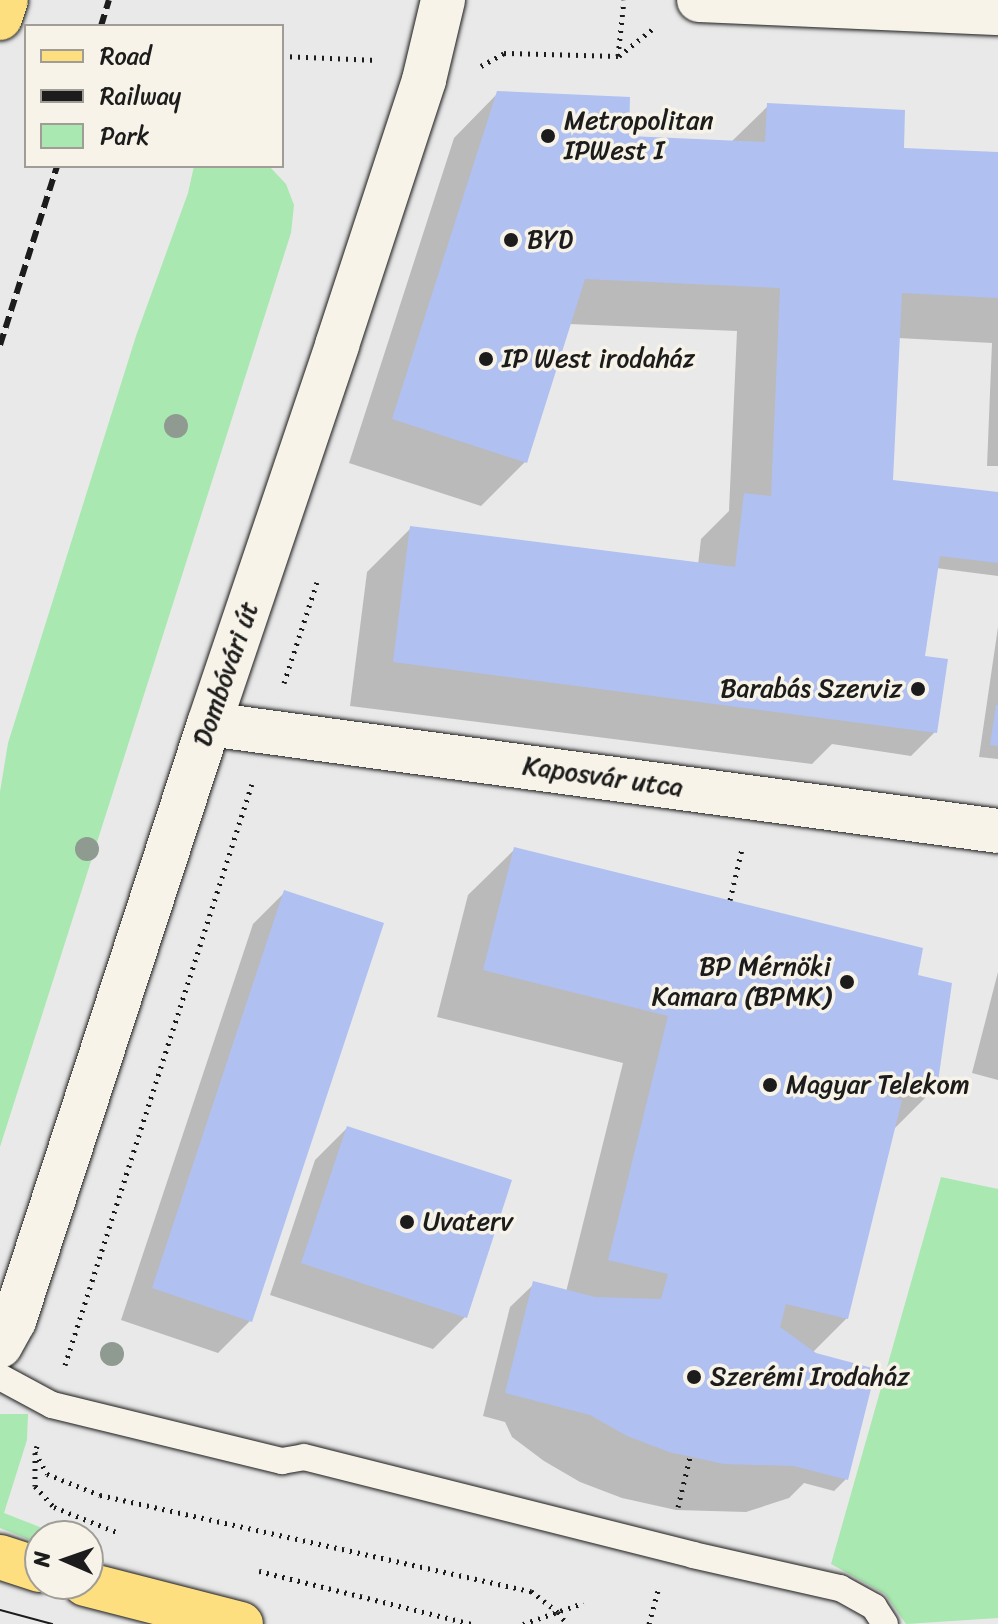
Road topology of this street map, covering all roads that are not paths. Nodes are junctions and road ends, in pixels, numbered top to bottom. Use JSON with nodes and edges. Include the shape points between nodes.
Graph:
{"nodes":[{"id":1,"x":6,"y":0,"type":"edge"},
{"id":2,"x":443,"y":0,"type":"edge"},
{"id":3,"x":699,"y":0,"type":"edge"},
{"id":4,"x":998,"y":13,"type":"edge"},
{"id":5,"x":0,"y":18,"type":"edge"},
{"id":6,"x":209,"y":724,"type":"junction"},
{"id":7,"x":998,"y":831,"type":"edge"},
{"id":8,"x":0,"y":1346,"type":"edge"},
{"id":9,"x":0,"y":1377,"type":"edge"},
{"id":10,"x":0,"y":1557,"type":"edge"},
{"id":11,"x":24,"y":1565,"type":"edge"},
{"id":12,"x":104,"y":1589,"type":"edge"},
{"id":13,"x":241,"y":1624,"type":"edge"},
{"id":14,"x":885,"y":1624,"type":"edge"}],
"edges":[{"from":1,"to":5,"type":"main road"},
{"from":2,"to":6,"type":"street","name":"Dombóvári út","via":[[424,80]]},
{"from":3,"to":4,"type":"street"},
{"from":6,"to":7,"type":"street","name":"Kaposvár utca"},
{"from":6,"to":8,"type":"street","name":"Dombóvári út","via":[[14,1321]]},
{"from":9,"to":14,"type":"lane","via":[[52,1405],[282,1461],[304,1457],[849,1591],[874,1607]]},
{"from":10,"to":11,"type":"main road"},
{"from":12,"to":13,"type":"main road"}]}
